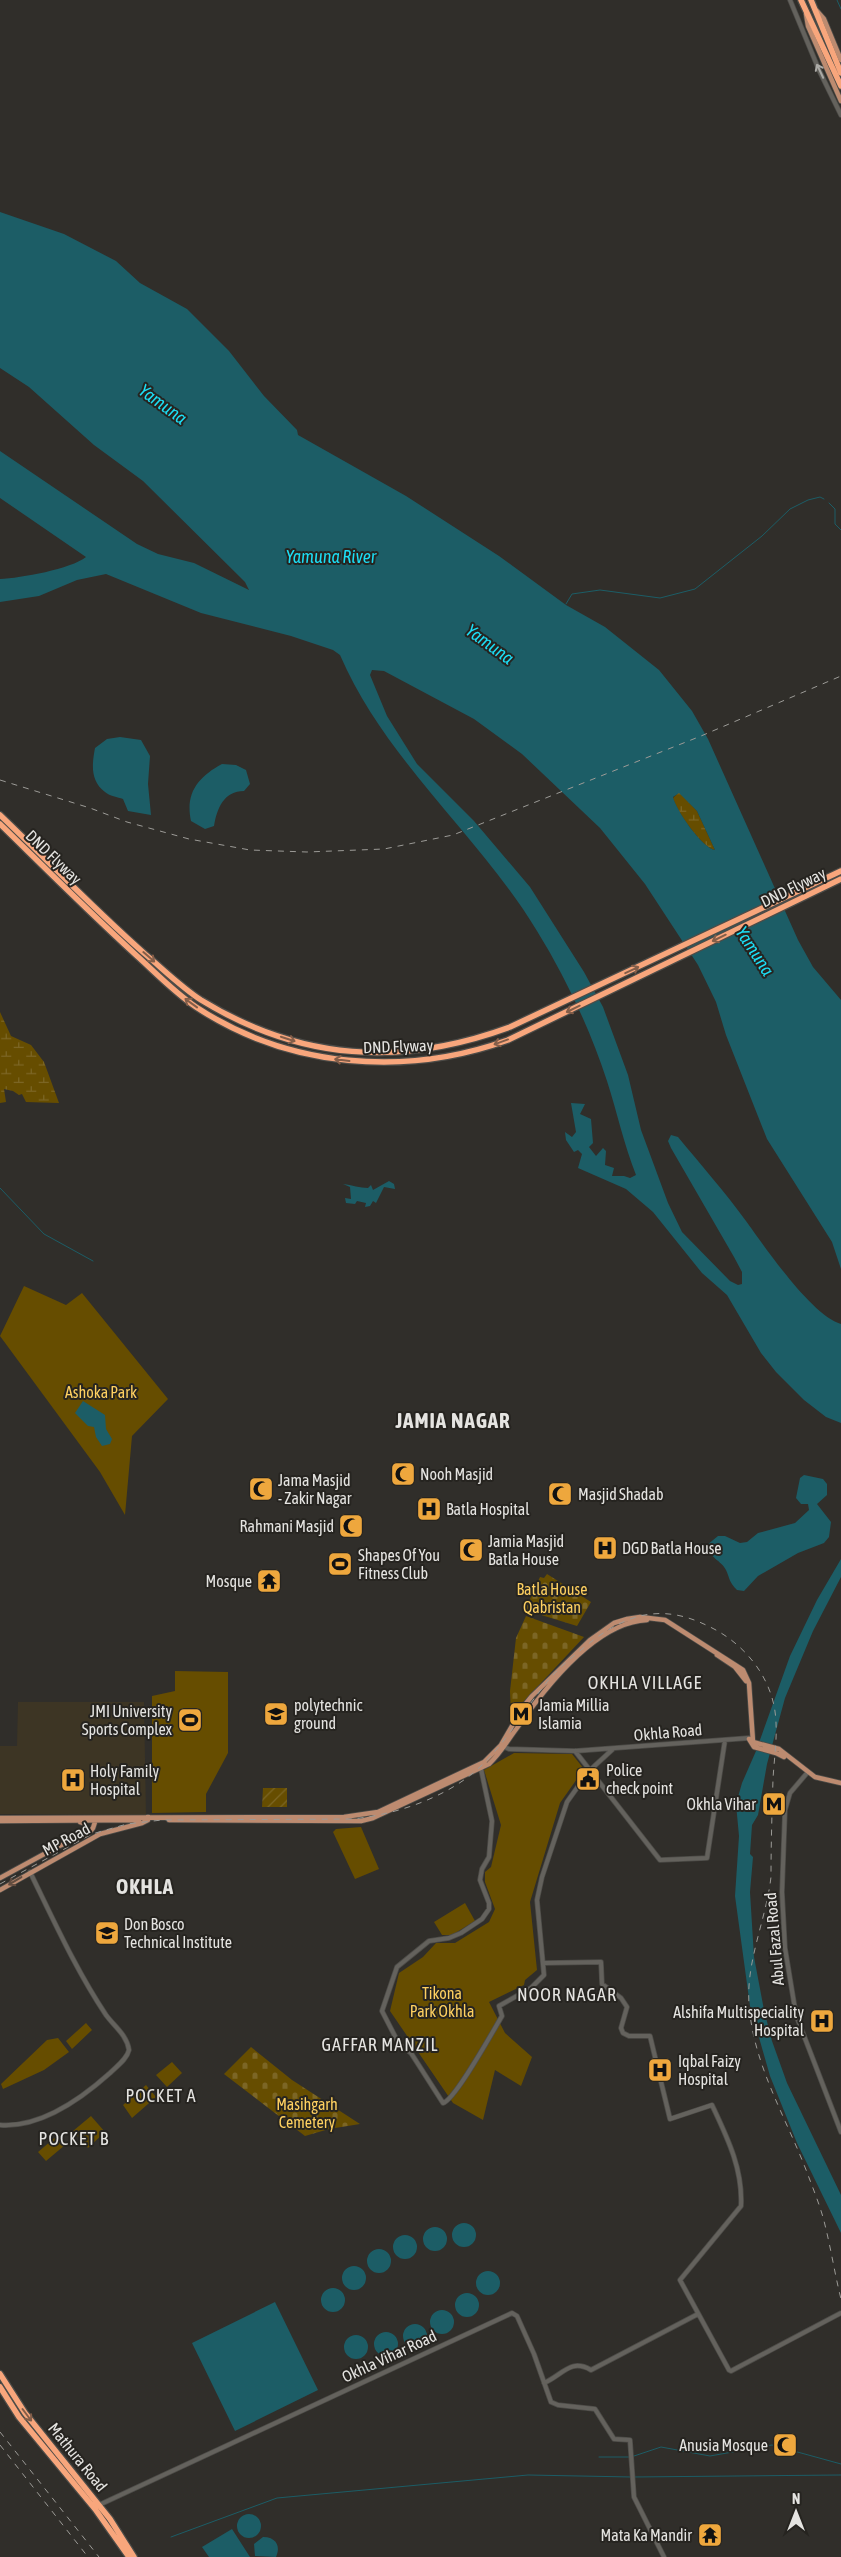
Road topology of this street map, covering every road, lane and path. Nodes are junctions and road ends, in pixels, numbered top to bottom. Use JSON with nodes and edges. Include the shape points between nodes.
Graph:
{"nodes":[{"id":1,"x":790,"y":0,"type":"edge"},
{"id":2,"x":801,"y":0,"type":"edge"},
{"id":3,"x":813,"y":2,"type":"edge"},
{"id":4,"x":805,"y":9,"type":"junction"},
{"id":5,"x":841,"y":60,"type":"edge"},
{"id":6,"x":841,"y":73,"type":"edge"},
{"id":7,"x":841,"y":86,"type":"edge"},
{"id":8,"x":841,"y":101,"type":"edge"},
{"id":9,"x":841,"y":115,"type":"edge"},
{"id":10,"x":0,"y":815,"type":"edge"},
{"id":11,"x":0,"y":824,"type":"edge"},
{"id":12,"x":840,"y":871,"type":"edge"},
{"id":13,"x":840,"y":880,"type":"edge"},
{"id":14,"x":749,"y":1738,"type":"junction"},
{"id":15,"x":725,"y":1740,"type":"junction"},
{"id":16,"x":755,"y":1745,"type":"junction"},
{"id":17,"x":502,"y":1746,"type":"junction"},
{"id":18,"x":613,"y":1749,"type":"junction"},
{"id":19,"x":575,"y":1751,"type":"junction"},
{"id":20,"x":480,"y":1769,"type":"junction"},
{"id":21,"x":589,"y":1771,"type":"junction"},
{"id":22,"x":806,"y":1774,"type":"junction"},
{"id":23,"x":841,"y":1784,"type":"edge"},
{"id":24,"x":96,"y":1819,"type":"junction"},
{"id":25,"x":148,"y":1819,"type":"junction"},
{"id":26,"x":274,"y":1819,"type":"junction"},
{"id":27,"x":0,"y":1820,"type":"edge"},
{"id":28,"x":76,"y":1820,"type":"junction"},
{"id":29,"x":94,"y":1828,"type":"junction"},
{"id":30,"x":100,"y":1834,"type":"junction"},
{"id":31,"x":80,"y":1838,"type":"junction"},
{"id":32,"x":30,"y":1872,"type":"junction"},
{"id":33,"x":0,"y":1878,"type":"edge"},
{"id":34,"x":0,"y":1890,"type":"edge"},
{"id":35,"x":545,"y":1963,"type":"junction"},
{"id":36,"x":0,"y":2124,"type":"edge"},
{"id":37,"x":841,"y":2132,"type":"edge"},
{"id":38,"x":698,"y":2314,"type":"junction"},
{"id":39,"x":840,"y":2314,"type":"edge"},
{"id":40,"x":0,"y":2374,"type":"edge"},
{"id":41,"x":544,"y":2383,"type":"junction"},
{"id":42,"x":0,"y":2387,"type":"edge"},
{"id":43,"x":99,"y":2505,"type":"junction"},
{"id":44,"x":129,"y":2557,"type":"edge"},
{"id":45,"x":134,"y":2557,"type":"edge"},
{"id":46,"x":664,"y":2557,"type":"edge"}],
"edges":[{"from":9,"to":1,"type":"street","one_way":true},
{"from":2,"to":4,"type":"highway"},
{"from":3,"to":5,"type":"main road","via":[[824,19]]},
{"from":3,"to":6,"type":"highway"},
{"from":4,"to":7,"type":"highway"},
{"from":4,"to":8,"type":"main road","via":[[808,26]]},
{"from":10,"to":12,"type":"highway","name":"DND Flyway","one_way":true,"via":[[118,930],[200,999],[255,1028],[314,1046],[378,1054],[438,1047],[482,1037],[541,1013]]},
{"from":13,"to":11,"type":"highway","name":"DND Flyway","one_way":true,"via":[[546,1022],[481,1050],[437,1060],[368,1063],[286,1048],[224,1023],[178,993]]},
{"from":14,"to":15,"type":"street","name":"Okhla Road"},
{"from":14,"to":16,"type":"main road"},
{"from":14,"to":17,"type":"main road","via":[[747,1687],[743,1675],[676,1629],[654,1620],[639,1620],[612,1630],[590,1646],[552,1682]]},
{"from":15,"to":18,"type":"street","name":"Okhla Road"},
{"from":15,"to":21,"type":"street","via":[[706,1858],[660,1860]]},
{"from":16,"to":17,"type":"main road","via":[[751,1739],[748,1683],[743,1670],[665,1620],[640,1617],[614,1623],[590,1640],[532,1696]]},
{"from":16,"to":22,"type":"main road","via":[[774,1750]]},
{"from":17,"to":19,"type":"street","name":"Okhla Road","via":[[509,1749]]},
{"from":17,"to":20,"type":"main road","via":[[489,1764]]},
{"from":17,"to":26,"type":"main road","via":[[484,1762],[372,1814]]},
{"from":18,"to":19,"type":"street","name":"Okhla Road"},
{"from":18,"to":21,"type":"street"},
{"from":19,"to":21,"type":"street"},
{"from":20,"to":26,"type":"main road","via":[[370,1819]]},
{"from":20,"to":35,"type":"street","via":[[492,1821],[489,1857],[480,1880],[490,1903],[489,1909],[482,1919],[461,1933],[429,1941],[397,1967],[382,2011],[399,2044],[411,2053],[442,2103],[448,2102],[502,2016],[499,2006],[541,1980]]},
{"from":21,"to":35,"type":"street","via":[[566,1805],[538,1890]]},
{"from":22,"to":23,"type":"main road"},
{"from":22,"to":37,"type":"street","name":"Abul Fazal Road","via":[[790,1793],[784,1810],[782,1892],[785,1948],[796,2015]]},
{"from":24,"to":25,"type":"main road"},
{"from":24,"to":27,"type":"main road"},
{"from":24,"to":28,"type":"main road"},
{"from":24,"to":29,"type":"main road","name":"MP Road"},
{"from":25,"to":26,"type":"main road"},
{"from":25,"to":30,"type":"main road","name":"MP Road"},
{"from":27,"to":28,"type":"main road"},
{"from":28,"to":31,"type":"main road","via":[[86,1825]]},
{"from":29,"to":30,"type":"main road"},
{"from":29,"to":31,"type":"main road","name":"MP Road"},
{"from":30,"to":32,"type":"main road","name":"MP Road"},
{"from":31,"to":33,"type":"main road","name":"MP Road"},
{"from":32,"to":34,"type":"main road","name":"MP Road","one_way":true},
{"from":32,"to":36,"type":"street","via":[[79,1973],[125,2039],[129,2050],[125,2058],[101,2080],[68,2104],[27,2122]]},
{"from":35,"to":38,"type":"street","via":[[601,1962],[601,1982],[627,2007],[621,2028],[623,2033],[650,2036],[670,2119],[712,2105],[740,2173],[742,2187],[740,2208],[680,2278]]},
{"from":38,"to":39,"type":"street","via":[[730,2371]]},
{"from":38,"to":41,"type":"street","via":[[590,2370],[575,2365]]},
{"from":40,"to":43,"type":"highway","name":"Mathura Road","one_way":true,"via":[[25,2413]]},
{"from":41,"to":43,"type":"street","name":"Okhla Vihar Road","via":[[517,2316],[510,2313]]},
{"from":41,"to":46,"type":"street","name":"Okhla Vihar Road","via":[[554,2404],[595,2410],[614,2439],[630,2440],[637,2504]]},
{"from":42,"to":44,"type":"highway","name":"Mathura Road","via":[[19,2417],[95,2509]]},
{"from":43,"to":45,"type":"highway","name":"Mathura Road"}]}
